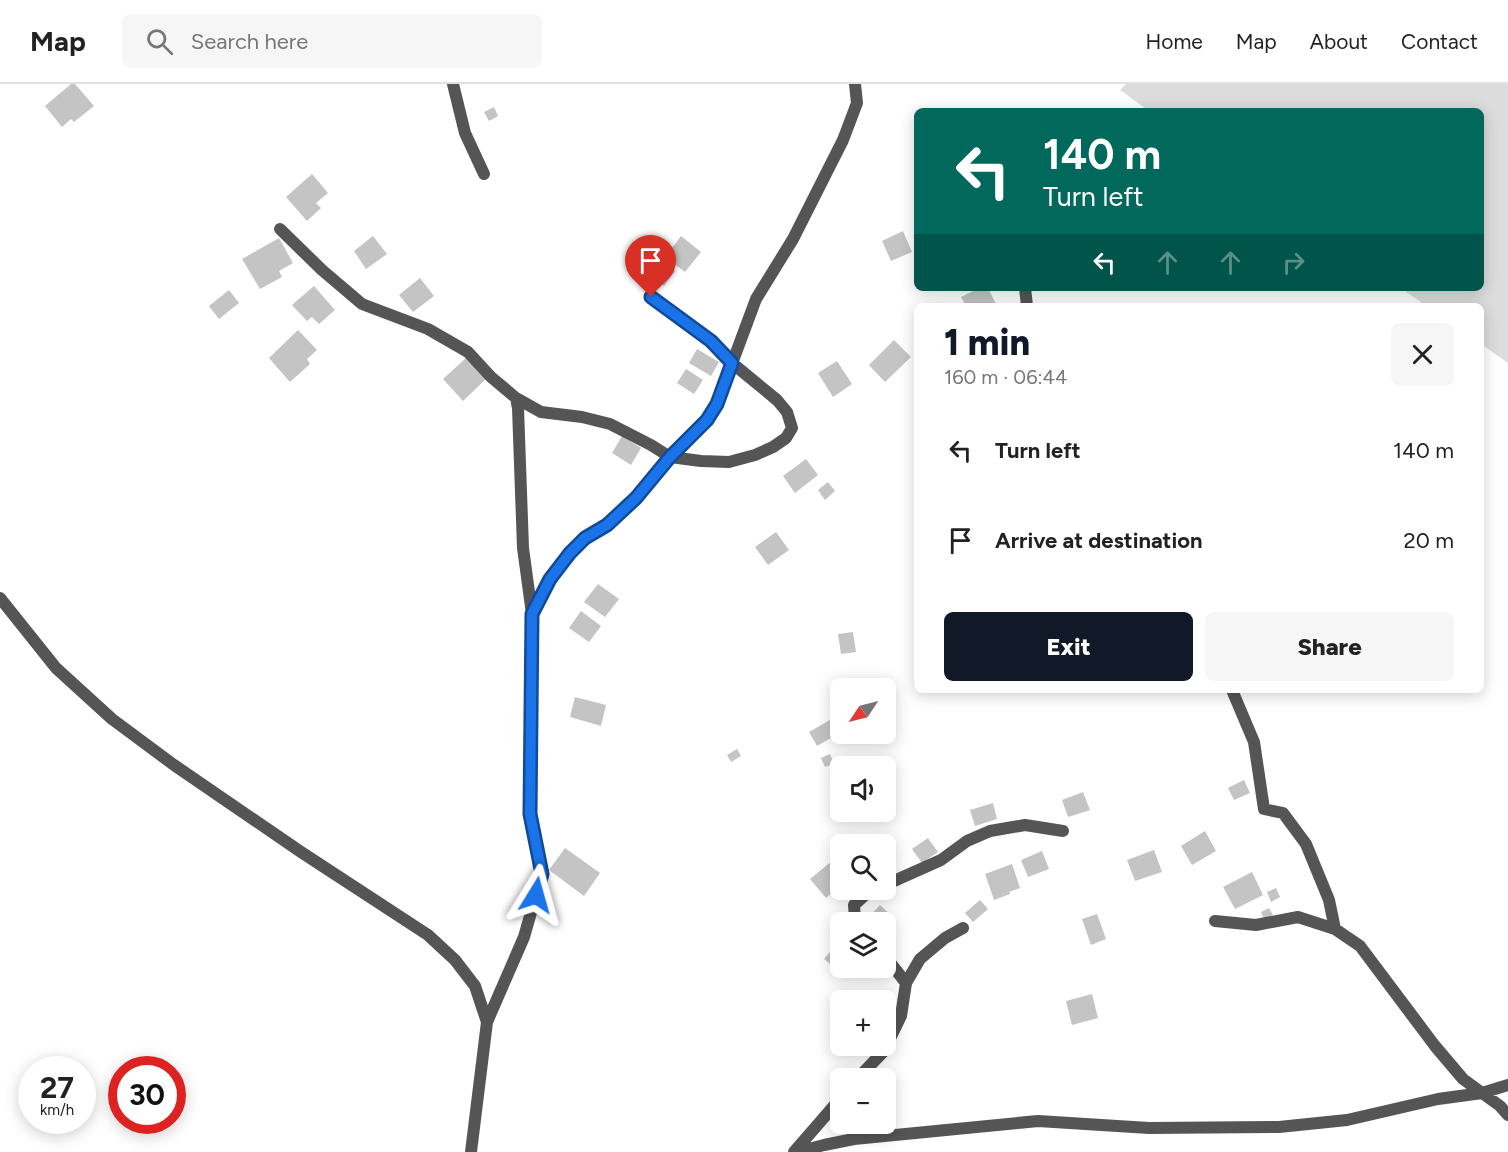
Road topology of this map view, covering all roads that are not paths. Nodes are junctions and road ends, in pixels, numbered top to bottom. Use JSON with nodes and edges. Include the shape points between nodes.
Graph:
{"nodes":[{"id":1,"x":453,"y":84,"type":"edge"},
{"id":2,"x":855,"y":84,"type":"edge"},
{"id":3,"x":484,"y":174,"type":"dead end"},
{"id":4,"x":280,"y":229,"type":"dead end"},
{"id":5,"x":651,"y":297,"type":"dead end"},
{"id":6,"x":732,"y":363,"type":"junction"},
{"id":7,"x":516,"y":398,"type":"junction"},
{"id":8,"x":670,"y":457,"type":"junction"},
{"id":9,"x":0,"y":598,"type":"edge"},
{"id":10,"x":532,"y":614,"type":"junction"},
{"id":11,"x":1234,"y":693,"type":"edge"},
{"id":12,"x":1064,"y":831,"type":"dead end"},
{"id":13,"x":896,"y":880,"type":"edge"},
{"id":14,"x":1215,"y":921,"type":"dead end"},
{"id":15,"x":963,"y":928,"type":"dead end"},
{"id":16,"x":1335,"y":929,"type":"junction"},
{"id":17,"x":896,"y":970,"type":"edge"},
{"id":18,"x":906,"y":983,"type":"junction"},
{"id":19,"x":487,"y":1022,"type":"junction"},
{"id":20,"x":868,"y":1068,"type":"edge"},
{"id":21,"x":1508,"y":1085,"type":"edge"},
{"id":22,"x":1482,"y":1094,"type":"junction"},
{"id":23,"x":830,"y":1111,"type":"edge"},
{"id":24,"x":1508,"y":1115,"type":"edge"},
{"id":25,"x":471,"y":1152,"type":"edge"},
{"id":26,"x":796,"y":1152,"type":"edge"}],
"edges":[{"from":1,"to":3,"type":"street","via":[[465,133]]},
{"from":2,"to":6,"type":"street","via":[[857,103],[843,140],[793,239],[756,299]]},
{"from":4,"to":7,"type":"street","via":[[362,304],[428,329],[468,352]]},
{"from":5,"to":6,"type":"street","via":[[711,341]]},
{"from":6,"to":8,"type":"street","via":[[707,420]]},
{"from":6,"to":8,"type":"street","via":[[787,412],[792,428],[786,438],[755,455],[729,462]]},
{"from":7,"to":8,"type":"street","via":[[541,412],[610,424]]},
{"from":7,"to":10,"type":"street","via":[[523,548]]},
{"from":8,"to":10,"type":"street","via":[[636,498],[570,553],[550,579]]},
{"from":9,"to":19,"type":"street","via":[[56,668],[112,719],[301,852],[428,935],[475,986]]},
{"from":10,"to":19,"type":"street","via":[[530,814],[542,874],[524,937]]},
{"from":11,"to":16,"type":"street","via":[[1254,742],[1264,809],[1283,813],[1306,844],[1329,900]]},
{"from":12,"to":13,"type":"street","via":[[1025,825],[990,831],[967,841],[941,860]]},
{"from":14,"to":16,"type":"street","via":[[1256,925],[1298,917]]},
{"from":15,"to":18,"type":"street","via":[[920,959]]},
{"from":16,"to":22,"type":"street","via":[[1360,946],[1435,1046],[1463,1079]]},
{"from":17,"to":18,"type":"street"},
{"from":18,"to":20,"type":"street","via":[[901,1016],[884,1051]]},
{"from":19,"to":25,"type":"street"},
{"from":21,"to":22,"type":"street"},
{"from":22,"to":24,"type":"street"},
{"from":22,"to":26,"type":"street","via":[[1347,1120],[1279,1127],[1149,1128],[1038,1122],[854,1139]]},
{"from":23,"to":26,"type":"street"}]}
